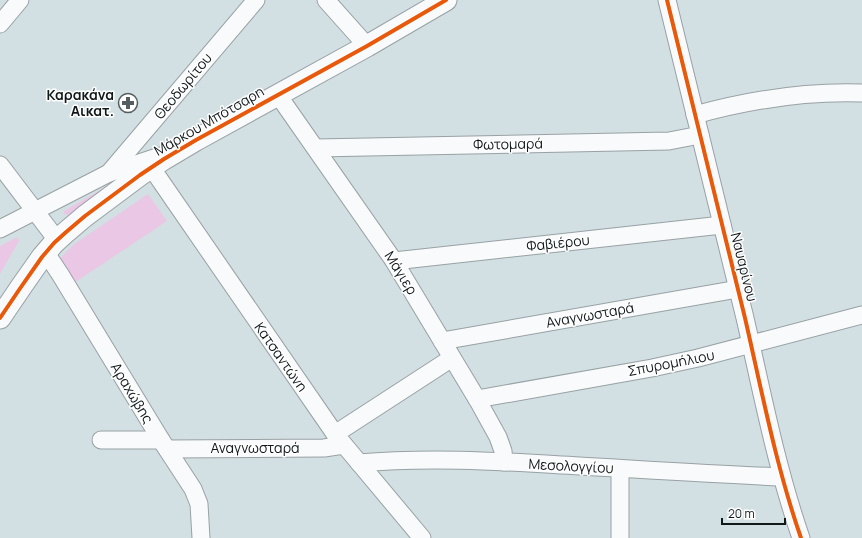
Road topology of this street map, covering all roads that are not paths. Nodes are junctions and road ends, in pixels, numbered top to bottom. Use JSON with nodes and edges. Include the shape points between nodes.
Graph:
{"nodes":[{"id":1,"x":20,"y":0,"type":"edge"},
{"id":2,"x":256,"y":0,"type":"edge"},
{"id":3,"x":326,"y":0,"type":"edge"},
{"id":4,"x":446,"y":0,"type":"edge"},
{"id":5,"x":666,"y":0,"type":"edge"},
{"id":6,"x":0,"y":24,"type":"edge"},
{"id":7,"x":367,"y":46,"type":"junction"},
{"id":8,"x":862,"y":93,"type":"edge"},
{"id":9,"x":278,"y":95,"type":"junction"},
{"id":10,"x":695,"y":116,"type":"junction"},
{"id":11,"x":700,"y":135,"type":"junction"},
{"id":12,"x":316,"y":148,"type":"junction"},
{"id":13,"x":179,"y":150,"type":"junction"},
{"id":14,"x":0,"y":165,"type":"edge"},
{"id":15,"x":151,"y":167,"type":"junction"},
{"id":16,"x":109,"y":173,"type":"junction"},
{"id":17,"x":36,"y":211,"type":"junction"},
{"id":18,"x":722,"y":225,"type":"junction"},
{"id":19,"x":0,"y":229,"type":"edge"},
{"id":20,"x":52,"y":246,"type":"junction"},
{"id":21,"x":394,"y":261,"type":"junction"},
{"id":22,"x":738,"y":289,"type":"junction"},
{"id":23,"x":862,"y":315,"type":"edge"},
{"id":24,"x":0,"y":318,"type":"edge"},
{"id":25,"x":442,"y":341,"type":"junction"},
{"id":26,"x":751,"y":345,"type":"junction"},
{"id":27,"x":452,"y":358,"type":"junction"},
{"id":28,"x":477,"y":399,"type":"junction"},
{"id":29,"x":101,"y":440,"type":"dead end"},
{"id":30,"x":339,"y":440,"type":"junction"},
{"id":31,"x":164,"y":445,"type":"junction"},
{"id":32,"x":504,"y":462,"type":"junction"},
{"id":33,"x":359,"y":463,"type":"junction"},
{"id":34,"x":620,"y":469,"type":"junction"},
{"id":35,"x":782,"y":477,"type":"junction"},
{"id":36,"x":201,"y":538,"type":"edge"},
{"id":37,"x":422,"y":538,"type":"edge"},
{"id":38,"x":620,"y":538,"type":"edge"},
{"id":39,"x":802,"y":538,"type":"edge"}],
"edges":[{"from":1,"to":6,"type":"street"},
{"from":2,"to":16,"type":"street","name":"Θεοδωρίτου"},
{"from":3,"to":7,"type":"street"},
{"from":4,"to":7,"type":"street","name":"Μάρκου Μπότσαρη"},
{"from":5,"to":10,"type":"street","name":"Ναυαρίνου"},
{"from":7,"to":9,"type":"street","name":"Μάρκου Μπότσαρη"},
{"from":8,"to":10,"type":"street","via":[[794,96],[737,105]]},
{"from":9,"to":12,"type":"street","name":"Μάγιερ"},
{"from":9,"to":13,"type":"street","name":"Μάρκου Μπότσαρη"},
{"from":10,"to":11,"type":"street","name":"Ναυαρίνου"},
{"from":11,"to":12,"type":"street","name":"Φωτομαρά","via":[[668,141]]},
{"from":11,"to":18,"type":"street","name":"Ναυαρίνου"},
{"from":12,"to":21,"type":"street","name":"Μάγιερ"},
{"from":13,"to":15,"type":"street","name":"Μάρκου Μπότσαρη"},
{"from":13,"to":16,"type":"street","name":"Μάρκου Μπότσαρη"},
{"from":14,"to":17,"type":"street","name":"Αραχώβης"},
{"from":15,"to":20,"type":"street","name":"Μάρκου Μπότσαρη","via":[[72,226]]},
{"from":15,"to":30,"type":"street","name":"Κατσαντώνη"},
{"from":16,"to":17,"type":"street","name":"Μάρκου Μπότσαρη"},
{"from":17,"to":19,"type":"street","name":"Μάρκου Μπότσαρη"},
{"from":17,"to":20,"type":"street","name":"Αραχώβης"},
{"from":18,"to":21,"type":"street","name":"Φαβιέρου"},
{"from":18,"to":22,"type":"street","name":"Ναυαρίνου"},
{"from":20,"to":24,"type":"street","name":"Μάρκου Μπότσαρη"},
{"from":20,"to":31,"type":"street","name":"Αραχώβης","via":[[60,274]]},
{"from":21,"to":25,"type":"street","name":"Μάγιερ"},
{"from":22,"to":25,"type":"street","name":"Αναγνωσταρά"},
{"from":22,"to":26,"type":"street","name":"Ναυαρίνου"},
{"from":23,"to":26,"type":"street","name":"Σπυρομήλιου"},
{"from":25,"to":27,"type":"street","name":"Μάγιερ"},
{"from":26,"to":28,"type":"street","name":"Σπυρομήλιου","via":[[660,366]]},
{"from":26,"to":35,"type":"street","name":"Ναυαρίνου"},
{"from":27,"to":28,"type":"street","name":"Μάγιερ"},
{"from":27,"to":30,"type":"street","name":"Αναγνωσταρά"},
{"from":28,"to":32,"type":"street","name":"Μάγιερ","via":[[498,437]]},
{"from":29,"to":31,"type":"street","name":"Αναγνωσταρά"},
{"from":30,"to":31,"type":"street","name":"Αναγνωσταρά","via":[[324,448]]},
{"from":30,"to":33,"type":"street","name":"Κατσαντώνη"},
{"from":31,"to":36,"type":"street","name":"Αραχώβης","via":[[193,489],[199,504]]},
{"from":32,"to":33,"type":"street","name":"Μεσολογγίου","via":[[388,460]]},
{"from":32,"to":34,"type":"street","name":"Μεσολογγίου"},
{"from":33,"to":37,"type":"street","name":"Κατσαντώνη"},
{"from":34,"to":35,"type":"street","name":"Μεσολογγίου"},
{"from":34,"to":38,"type":"street"},
{"from":35,"to":39,"type":"street","name":"Ναυαρίνου"}]}
